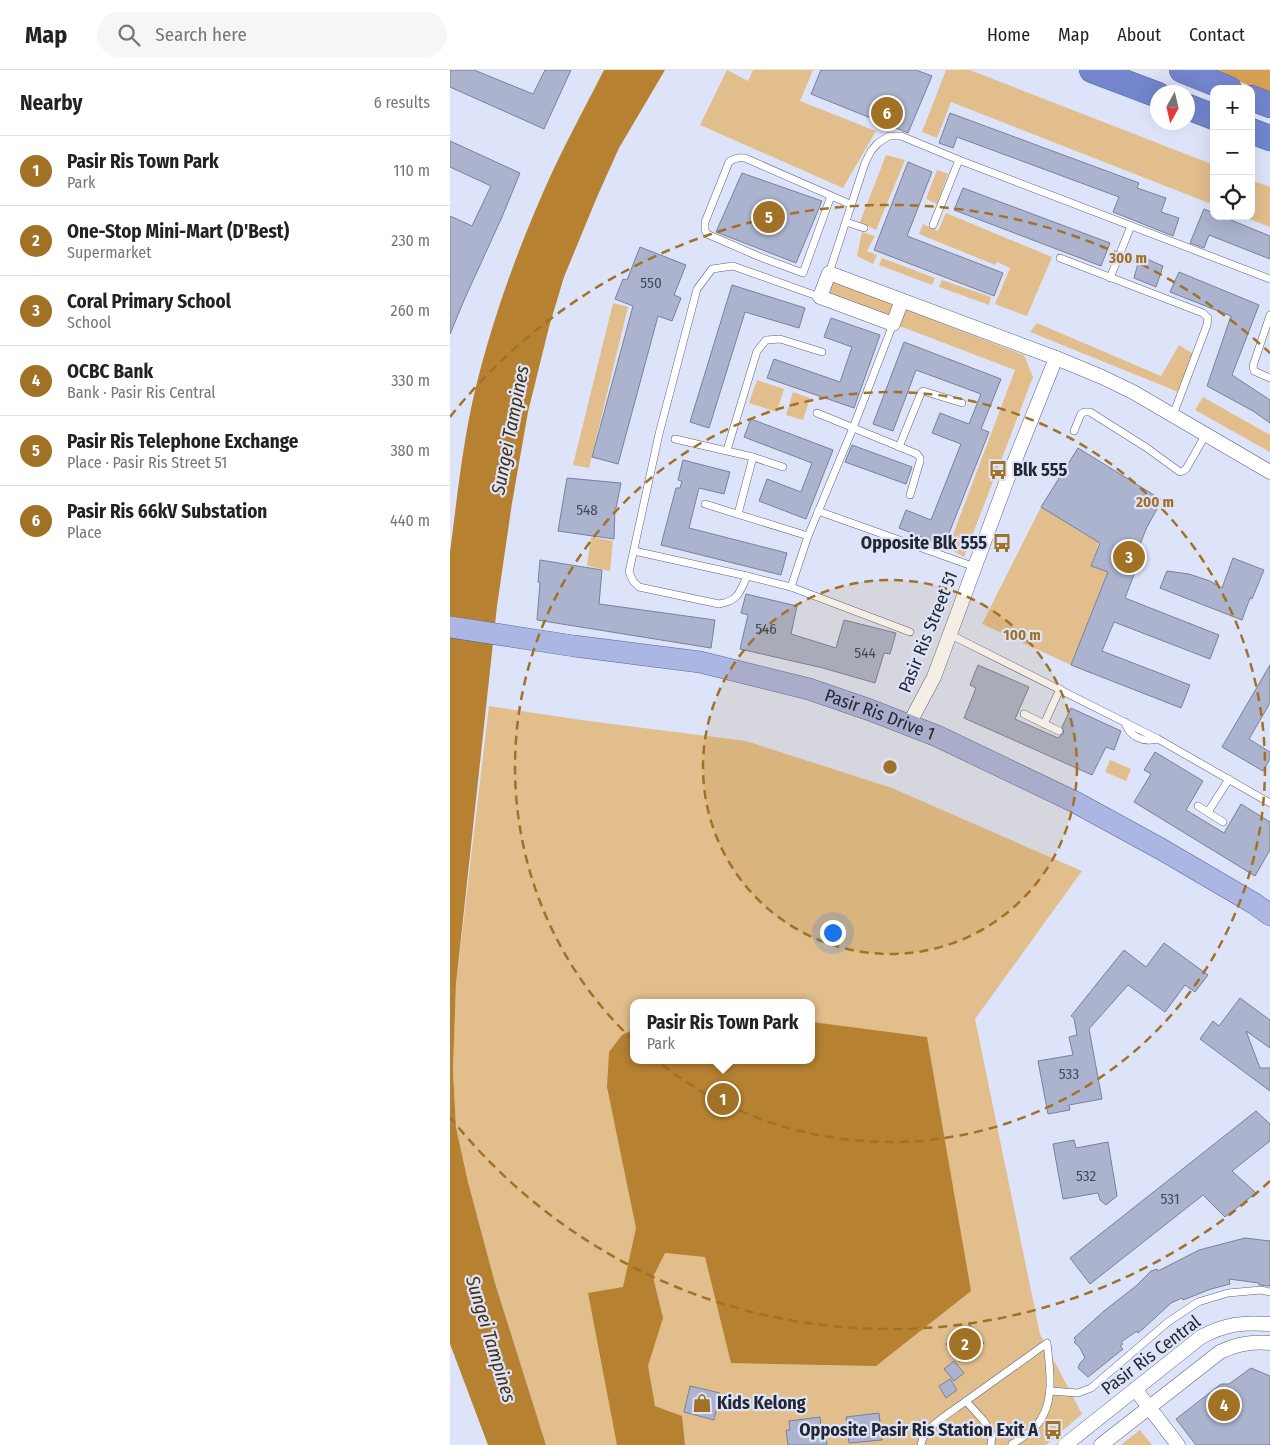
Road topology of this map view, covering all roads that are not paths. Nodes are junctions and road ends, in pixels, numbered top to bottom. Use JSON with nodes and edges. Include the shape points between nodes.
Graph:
{"nodes":[{"id":1,"x":1092,"y":70,"type":"edge"},
{"id":2,"x":1182,"y":70,"type":"edge"},
{"id":3,"x":1219,"y":85,"type":"edge"},
{"id":4,"x":1150,"y":92,"type":"edge"},
{"id":5,"x":1255,"y":99,"type":"edge"},
{"id":6,"x":1270,"y":105,"type":"edge"},
{"id":7,"x":1195,"y":110,"type":"edge"},
{"id":8,"x":1210,"y":115,"type":"edge"},
{"id":9,"x":1255,"y":132,"type":"edge"},
{"id":10,"x":1270,"y":138,"type":"edge"},
{"id":11,"x":960,"y":160,"type":"junction"},
{"id":12,"x":831,"y":196,"type":"junction"},
{"id":13,"x":852,"y":205,"type":"junction"},
{"id":14,"x":846,"y":222,"type":"junction"},
{"id":15,"x":933,"y":225,"type":"dead end"},
{"id":16,"x":1131,"y":226,"type":"junction"},
{"id":17,"x":864,"y":228,"type":"dead end"},
{"id":18,"x":1060,"y":258,"type":"dead end"},
{"id":19,"x":829,"y":273,"type":"junction"},
{"id":20,"x":1110,"y":278,"type":"junction"},
{"id":21,"x":1270,"y":279,"type":"edge"},
{"id":22,"x":820,"y":297,"type":"junction"},
{"id":23,"x":902,"y":300,"type":"junction"},
{"id":24,"x":1270,"y":315,"type":"edge"},
{"id":25,"x":893,"y":324,"type":"junction"},
{"id":26,"x":822,"y":352,"type":"dead end"},
{"id":27,"x":1056,"y":358,"type":"junction"},
{"id":28,"x":1270,"y":378,"type":"edge"},
{"id":29,"x":962,"y":404,"type":"dead end"},
{"id":30,"x":817,"y":414,"type":"dead end"},
{"id":31,"x":1173,"y":415,"type":"junction"},
{"id":32,"x":853,"y":428,"type":"junction"},
{"id":33,"x":1074,"y":430,"type":"dead end"},
{"id":34,"x":1206,"y":434,"type":"junction"},
{"id":35,"x":675,"y":439,"type":"dead end"},
{"id":36,"x":899,"y":447,"type":"junction"},
{"id":37,"x":727,"y":450,"type":"junction"},
{"id":38,"x":753,"y":457,"type":"junction"},
{"id":39,"x":783,"y":467,"type":"dead end"},
{"id":40,"x":1270,"y":472,"type":"edge"},
{"id":41,"x":910,"y":494,"type":"dead end"},
{"id":42,"x":704,"y":504,"type":"dead end"},
{"id":43,"x":818,"y":511,"type":"junction"},
{"id":44,"x":738,"y":514,"type":"junction"},
{"id":45,"x":808,"y":536,"type":"junction"},
{"id":46,"x":634,"y":550,"type":"junction"},
{"id":47,"x":975,"y":568,"type":"junction"},
{"id":48,"x":747,"y":576,"type":"junction"},
{"id":49,"x":790,"y":587,"type":"junction"},
{"id":50,"x":450,"y":620,"type":"edge"},
{"id":51,"x":450,"y":627,"type":"edge"},
{"id":52,"x":508,"y":632,"type":"junction"},
{"id":53,"x":910,"y":632,"type":"dead end"},
{"id":54,"x":951,"y":635,"type":"junction"},
{"id":55,"x":1060,"y":689,"type":"junction"},
{"id":56,"x":1024,"y":714,"type":"dead end"},
{"id":57,"x":912,"y":720,"type":"junction"},
{"id":58,"x":1044,"y":724,"type":"junction"},
{"id":59,"x":1058,"y":731,"type":"dead end"},
{"id":60,"x":1229,"y":779,"type":"junction"},
{"id":61,"x":1270,"y":802,"type":"edge"},
{"id":62,"x":1198,"y":806,"type":"dead end"},
{"id":63,"x":1208,"y":812,"type":"junction"},
{"id":64,"x":1224,"y":822,"type":"dead end"},
{"id":65,"x":1270,"y":902,"type":"edge"},
{"id":66,"x":1270,"y":916,"type":"edge"},
{"id":67,"x":1270,"y":1292,"type":"edge"},
{"id":68,"x":1270,"y":1324,"type":"edge"},
{"id":69,"x":1270,"y":1343,"type":"edge"},
{"id":70,"x":1135,"y":1389,"type":"junction"},
{"id":71,"x":1050,"y":1391,"type":"junction"},
{"id":72,"x":966,"y":1401,"type":"junction"},
{"id":73,"x":1149,"y":1408,"type":"junction"},
{"id":74,"x":1012,"y":1444,"type":"edge"},
{"id":75,"x":921,"y":1445,"type":"edge"},
{"id":76,"x":991,"y":1445,"type":"edge"},
{"id":77,"x":1065,"y":1445,"type":"edge"},
{"id":78,"x":1101,"y":1445,"type":"edge"},
{"id":79,"x":1178,"y":1445,"type":"edge"}],
"edges":[{"from":1,"to":4,"type":"highway"},
{"from":2,"to":3,"type":"highway"},
{"from":5,"to":6,"type":"highway"},
{"from":7,"to":8,"type":"highway"},
{"from":9,"to":10,"type":"highway"},
{"from":11,"to":13,"type":"lane","via":[[901,136],[889,136],[871,151]]},
{"from":11,"to":15,"type":"lane"},
{"from":11,"to":16,"type":"lane"},
{"from":12,"to":12,"type":"lane","via":[[745,158],[733,159],[729,162],[705,230],[716,238],[803,273]]},
{"from":12,"to":13,"type":"lane"},
{"from":13,"to":14,"type":"lane"},
{"from":14,"to":17,"type":"lane"},
{"from":14,"to":19,"type":"lane"},
{"from":16,"to":20,"type":"lane"},
{"from":16,"to":21,"type":"lane"},
{"from":18,"to":20,"type":"lane"},
{"from":19,"to":22,"type":"street"},
{"from":19,"to":23,"type":"street"},
{"from":20,"to":31,"type":"lane","via":[[1203,313],[1208,318]]},
{"from":22,"to":25,"type":"street"},
{"from":22,"to":46,"type":"lane","via":[[732,266],[712,269],[697,289],[658,434]]},
{"from":23,"to":25,"type":"street"},
{"from":23,"to":27,"type":"street"},
{"from":24,"to":28,"type":"lane","via":[[1253,366],[1254,371]]},
{"from":25,"to":32,"type":"lane"},
{"from":26,"to":37,"type":"lane","via":[[780,339],[766,340],[757,351]]},
{"from":27,"to":31,"type":"street","via":[[1102,377]]},
{"from":27,"to":47,"type":"street","name":"Pasir Ris Street 51"},
{"from":29,"to":36,"type":"lane","via":[[923,390]]},
{"from":30,"to":32,"type":"lane"},
{"from":31,"to":34,"type":"street"},
{"from":32,"to":36,"type":"lane"},
{"from":32,"to":43,"type":"lane"},
{"from":33,"to":34,"type":"lane","via":[[1081,414],[1090,412],[1180,472],[1186,469]]},
{"from":34,"to":40,"type":"street"},
{"from":35,"to":37,"type":"lane"},
{"from":36,"to":41,"type":"lane","via":[[920,458]]},
{"from":37,"to":38,"type":"lane"},
{"from":38,"to":39,"type":"lane"},
{"from":38,"to":44,"type":"lane"},
{"from":42,"to":44,"type":"lane"},
{"from":43,"to":45,"type":"lane"},
{"from":43,"to":47,"type":"lane"},
{"from":44,"to":45,"type":"lane"},
{"from":45,"to":49,"type":"lane"},
{"from":46,"to":48,"type":"lane"},
{"from":46,"to":48,"type":"lane","via":[[629,572],[639,587],[719,604],[739,595]]},
{"from":47,"to":54,"type":"street","name":"Pasir Ris Street 51"},
{"from":48,"to":49,"type":"lane"},
{"from":49,"to":53,"type":"lane"},
{"from":50,"to":52,"type":"main road","name":"Pasir Ris Drive 1"},
{"from":51,"to":52,"type":"main road","name":"Pasir Ris Drive 1"},
{"from":52,"to":57,"type":"main road","name":"Pasir Ris Drive 1","via":[[697,655],[754,666],[867,699]]},
{"from":54,"to":55,"type":"lane"},
{"from":54,"to":57,"type":"street","name":"Pasir Ris Street 51"},
{"from":55,"to":58,"type":"lane"},
{"from":55,"to":60,"type":"lane"},
{"from":56,"to":58,"type":"lane"},
{"from":57,"to":65,"type":"main road","name":"Pasir Ris Drive 1","via":[[1062,780],[1134,818]]},
{"from":57,"to":66,"type":"main road","name":"Pasir Ris Drive 1","via":[[1110,820],[1255,904]]},
{"from":58,"to":59,"type":"lane"},
{"from":60,"to":61,"type":"lane"},
{"from":60,"to":63,"type":"lane"},
{"from":62,"to":63,"type":"lane"},
{"from":63,"to":64,"type":"lane"},
{"from":67,"to":71,"type":"lane","via":[[1228,1293],[1198,1302],[1168,1322],[1091,1388],[1078,1393]]},
{"from":68,"to":70,"type":"street","name":"Pasir Ris Central","via":[[1249,1322],[1212,1331]]},
{"from":69,"to":73,"type":"street","via":[[1250,1342],[1220,1352]]},
{"from":70,"to":73,"type":"street"},
{"from":70,"to":77,"type":"street","name":"Pasir Ris Central"},
{"from":71,"to":72,"type":"lane","via":[[1047,1343]]},
{"from":71,"to":74,"type":"lane","via":[[1044,1416]]},
{"from":72,"to":75,"type":"lane","via":[[928,1430]]},
{"from":72,"to":76,"type":"lane","via":[[992,1434]]},
{"from":73,"to":78,"type":"street"},
{"from":73,"to":79,"type":"street"}]}
